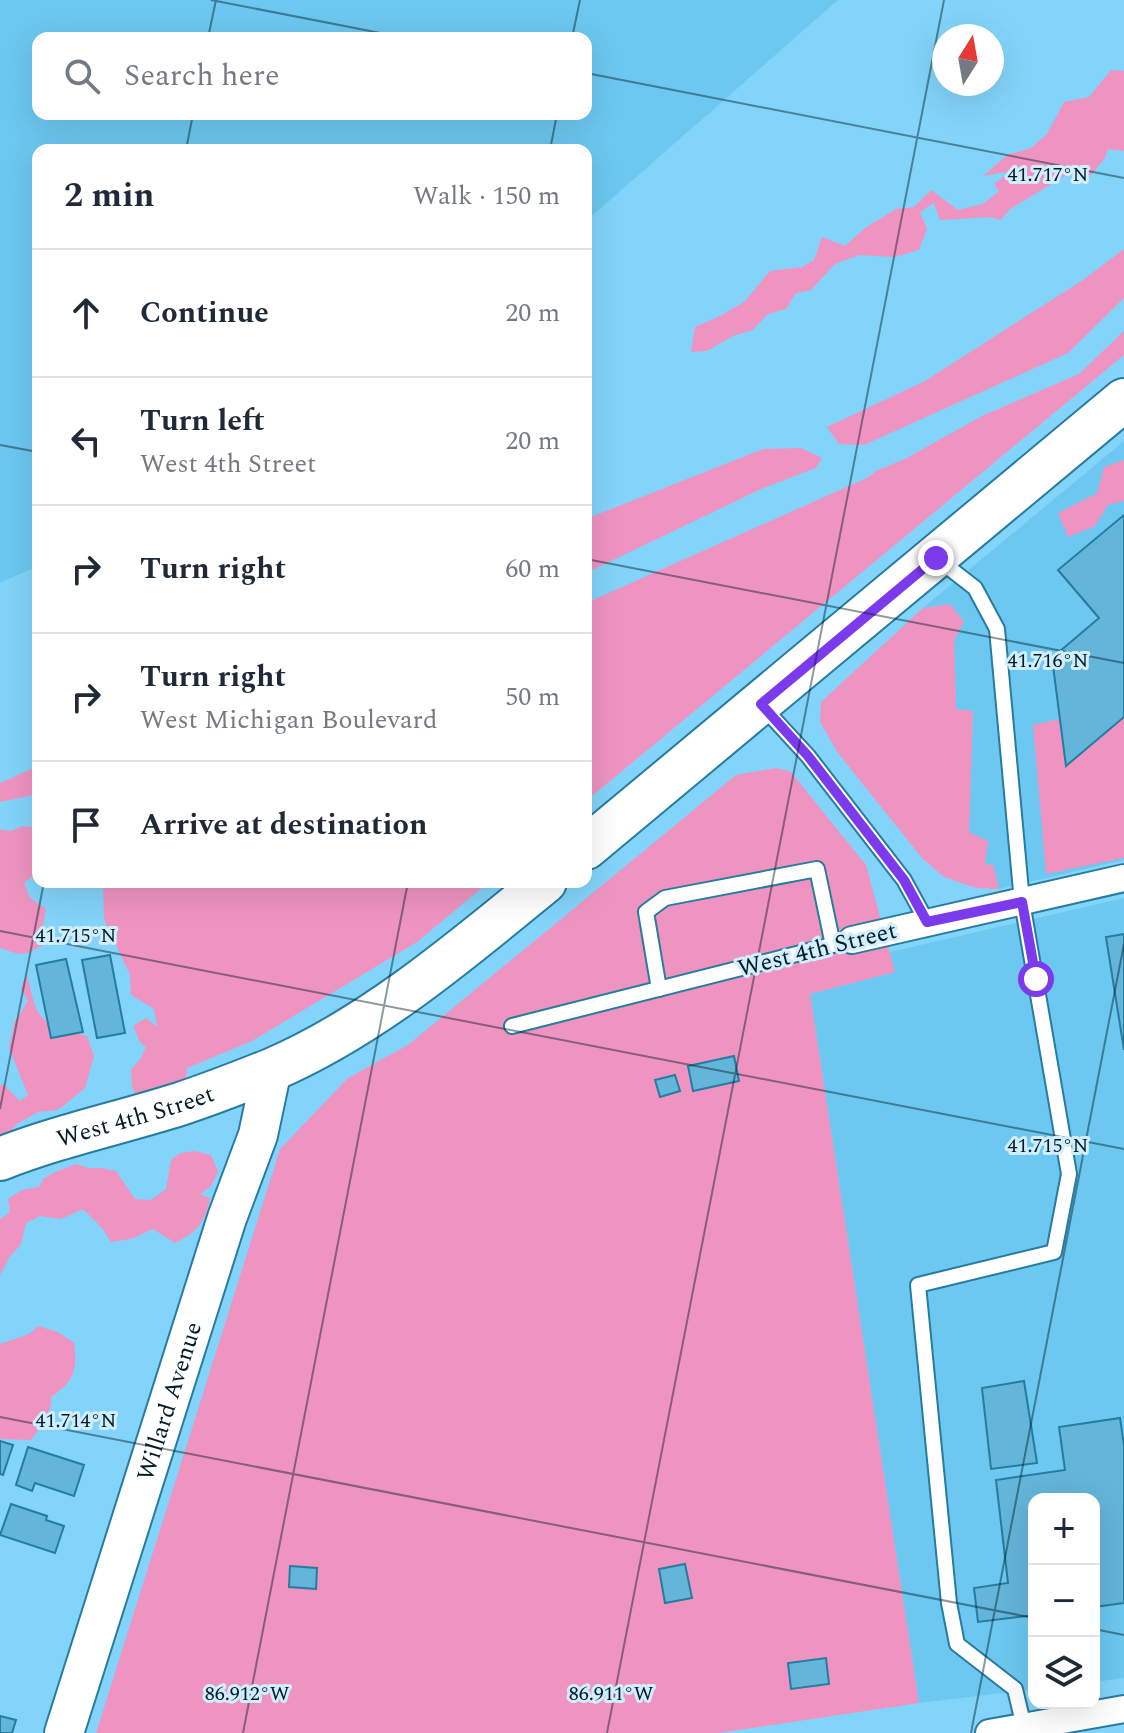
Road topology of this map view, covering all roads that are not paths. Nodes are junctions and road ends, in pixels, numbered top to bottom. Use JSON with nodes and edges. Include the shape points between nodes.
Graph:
{"nodes":[{"id":1,"x":1124,"y":400,"type":"edge"},
{"id":2,"x":936,"y":558,"type":"junction"},
{"id":3,"x":761,"y":704,"type":"junction"},
{"id":4,"x":592,"y":843,"type":"edge"},
{"id":5,"x":1124,"y":878,"type":"edge"},
{"id":6,"x":538,"y":888,"type":"edge"},
{"id":7,"x":1022,"y":902,"type":"junction"},
{"id":8,"x":927,"y":922,"type":"junction"},
{"id":9,"x":843,"y":942,"type":"junction"},
{"id":10,"x":659,"y":989,"type":"junction"},
{"id":11,"x":512,"y":1026,"type":"dead end"},
{"id":12,"x":272,"y":1069,"type":"junction"},
{"id":13,"x":0,"y":1159,"type":"edge"},
{"id":14,"x":1124,"y":1709,"type":"edge"},
{"id":15,"x":1024,"y":1727,"type":"junction"},
{"id":16,"x":64,"y":1733,"type":"edge"},
{"id":17,"x":989,"y":1733,"type":"edge"}],
"edges":[{"from":1,"to":2,"type":"main road"},
{"from":2,"to":3,"type":"main road"},
{"from":2,"to":7,"type":"lane","via":[[975,588],[997,629]]},
{"from":3,"to":4,"type":"main road"},
{"from":3,"to":8,"type":"lane","via":[[904,880]]},
{"from":5,"to":7,"type":"street","name":"West 4th Street"},
{"from":6,"to":12,"type":"main road","name":"West 4th Street","via":[[388,1003],[328,1042]]},
{"from":7,"to":8,"type":"street","name":"West 4th Street"},
{"from":7,"to":15,"type":"lane","via":[[1069,1174],[1054,1252],[918,1285],[957,1644],[1015,1689]]},
{"from":8,"to":9,"type":"street","name":"West 4th Street"},
{"from":9,"to":10,"type":"lane","name":"West 4th Street"},
{"from":9,"to":10,"type":"lane","via":[[817,869],[665,898],[646,912]]},
{"from":10,"to":11,"type":"lane","name":"West 4th Street"},
{"from":12,"to":13,"type":"main road","name":"West 4th Street"},
{"from":12,"to":16,"type":"street","name":"Willard Avenue","via":[[258,1135]]},
{"from":14,"to":15,"type":"street"},
{"from":15,"to":17,"type":"street"}]}
